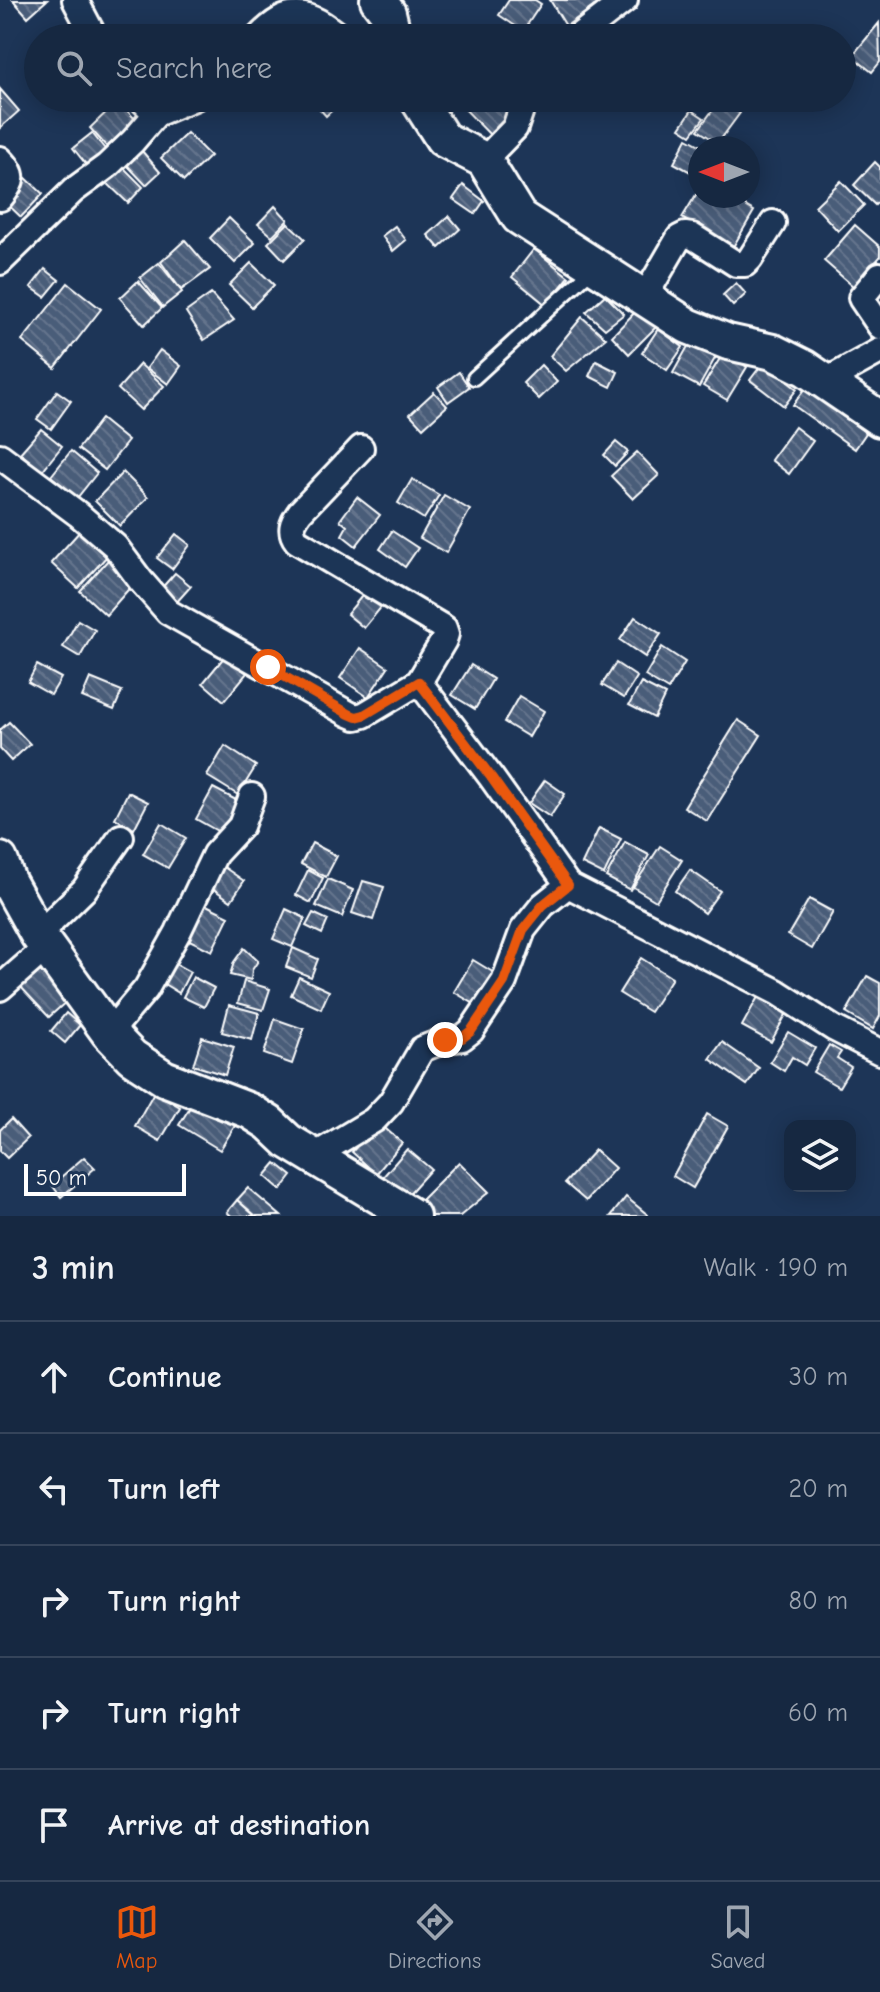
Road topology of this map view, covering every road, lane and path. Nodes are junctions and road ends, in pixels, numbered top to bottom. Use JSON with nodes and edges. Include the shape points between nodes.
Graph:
{"nodes":[{"id":1,"x":75,"y":0,"type":"edge"},
{"id":2,"x":378,"y":0,"type":"edge"},
{"id":3,"x":625,"y":0,"type":"edge"},
{"id":4,"x":88,"y":24,"type":"edge"},
{"id":5,"x":271,"y":24,"type":"edge"},
{"id":6,"x":320,"y":24,"type":"edge"},
{"id":7,"x":391,"y":24,"type":"edge"},
{"id":8,"x":594,"y":24,"type":"edge"},
{"id":9,"x":145,"y":112,"type":"edge"},
{"id":10,"x":426,"y":112,"type":"edge"},
{"id":11,"x":520,"y":112,"type":"edge"},
{"id":12,"x":0,"y":159,"type":"edge"},
{"id":13,"x":484,"y":160,"type":"junction"},
{"id":14,"x":0,"y":198,"type":"edge"},
{"id":15,"x":773,"y":223,"type":"dead end"},
{"id":16,"x":0,"y":262,"type":"edge"},
{"id":17,"x":596,"y":267,"type":"junction"},
{"id":18,"x":880,"y":275,"type":"edge"},
{"id":19,"x":644,"y":298,"type":"junction"},
{"id":20,"x":880,"y":326,"type":"edge"},
{"id":21,"x":880,"y":351,"type":"edge"},
{"id":22,"x":474,"y":378,"type":"dead end"},
{"id":23,"x":824,"y":382,"type":"junction"},
{"id":24,"x":880,"y":419,"type":"edge"},
{"id":25,"x":361,"y":448,"type":"dead end"},
{"id":26,"x":0,"y":456,"type":"edge"},
{"id":27,"x":419,"y":682,"type":"junction"},
{"id":28,"x":252,"y":796,"type":"dead end"},
{"id":29,"x":121,"y":837,"type":"dead end"},
{"id":30,"x":3,"y":876,"type":"edge"},
{"id":31,"x":568,"y":885,"type":"junction"},
{"id":32,"x":42,"y":941,"type":"junction"},
{"id":33,"x":0,"y":988,"type":"edge"},
{"id":34,"x":109,"y":1033,"type":"junction"},
{"id":35,"x":880,"y":1052,"type":"edge"},
{"id":36,"x":314,"y":1156,"type":"junction"},
{"id":37,"x":403,"y":1214,"type":"edge"}],
"edges":[{"from":1,"to":4,"type":"street"},
{"from":2,"to":7,"type":"street"},
{"from":3,"to":8,"type":"street"},
{"from":5,"to":6,"type":"street","via":[[286,16],[308,16]]},
{"from":9,"to":16,"type":"street","via":[[133,141]]},
{"from":10,"to":13,"type":"street","via":[[443,139]]},
{"from":11,"to":13,"type":"street","via":[[515,128]]},
{"from":12,"to":14,"type":"street","via":[[12,176]]},
{"from":13,"to":17,"type":"street","via":[[519,217]]},
{"from":15,"to":19,"type":"street","via":[[745,264],[736,264],[692,236],[679,238]]},
{"from":17,"to":19,"type":"street"},
{"from":17,"to":22,"type":"lane"},
{"from":18,"to":20,"type":"street","via":[[861,298]]},
{"from":19,"to":23,"type":"street","via":[[688,326],[773,352]]},
{"from":21,"to":23,"type":"street"},
{"from":23,"to":24,"type":"street"},
{"from":25,"to":27,"type":"street","via":[[300,512],[291,530],[297,541],[444,628],[444,640]]},
{"from":26,"to":27,"type":"street","via":[[115,546],[168,612],[349,714],[364,715]]},
{"from":27,"to":31,"type":"street"},
{"from":28,"to":34,"type":"street","via":[[241,826],[215,854],[146,989]]},
{"from":29,"to":32,"type":"street"},
{"from":30,"to":32,"type":"street"},
{"from":31,"to":35,"type":"street","via":[[777,992]]},
{"from":31,"to":36,"type":"street","via":[[523,930],[504,982],[471,1031],[422,1049],[391,1102],[374,1120]]},
{"from":32,"to":33,"type":"street"},
{"from":32,"to":34,"type":"street"},
{"from":34,"to":36,"type":"street","via":[[132,1057],[164,1078],[250,1111]]},
{"from":36,"to":37,"type":"street"}]}
